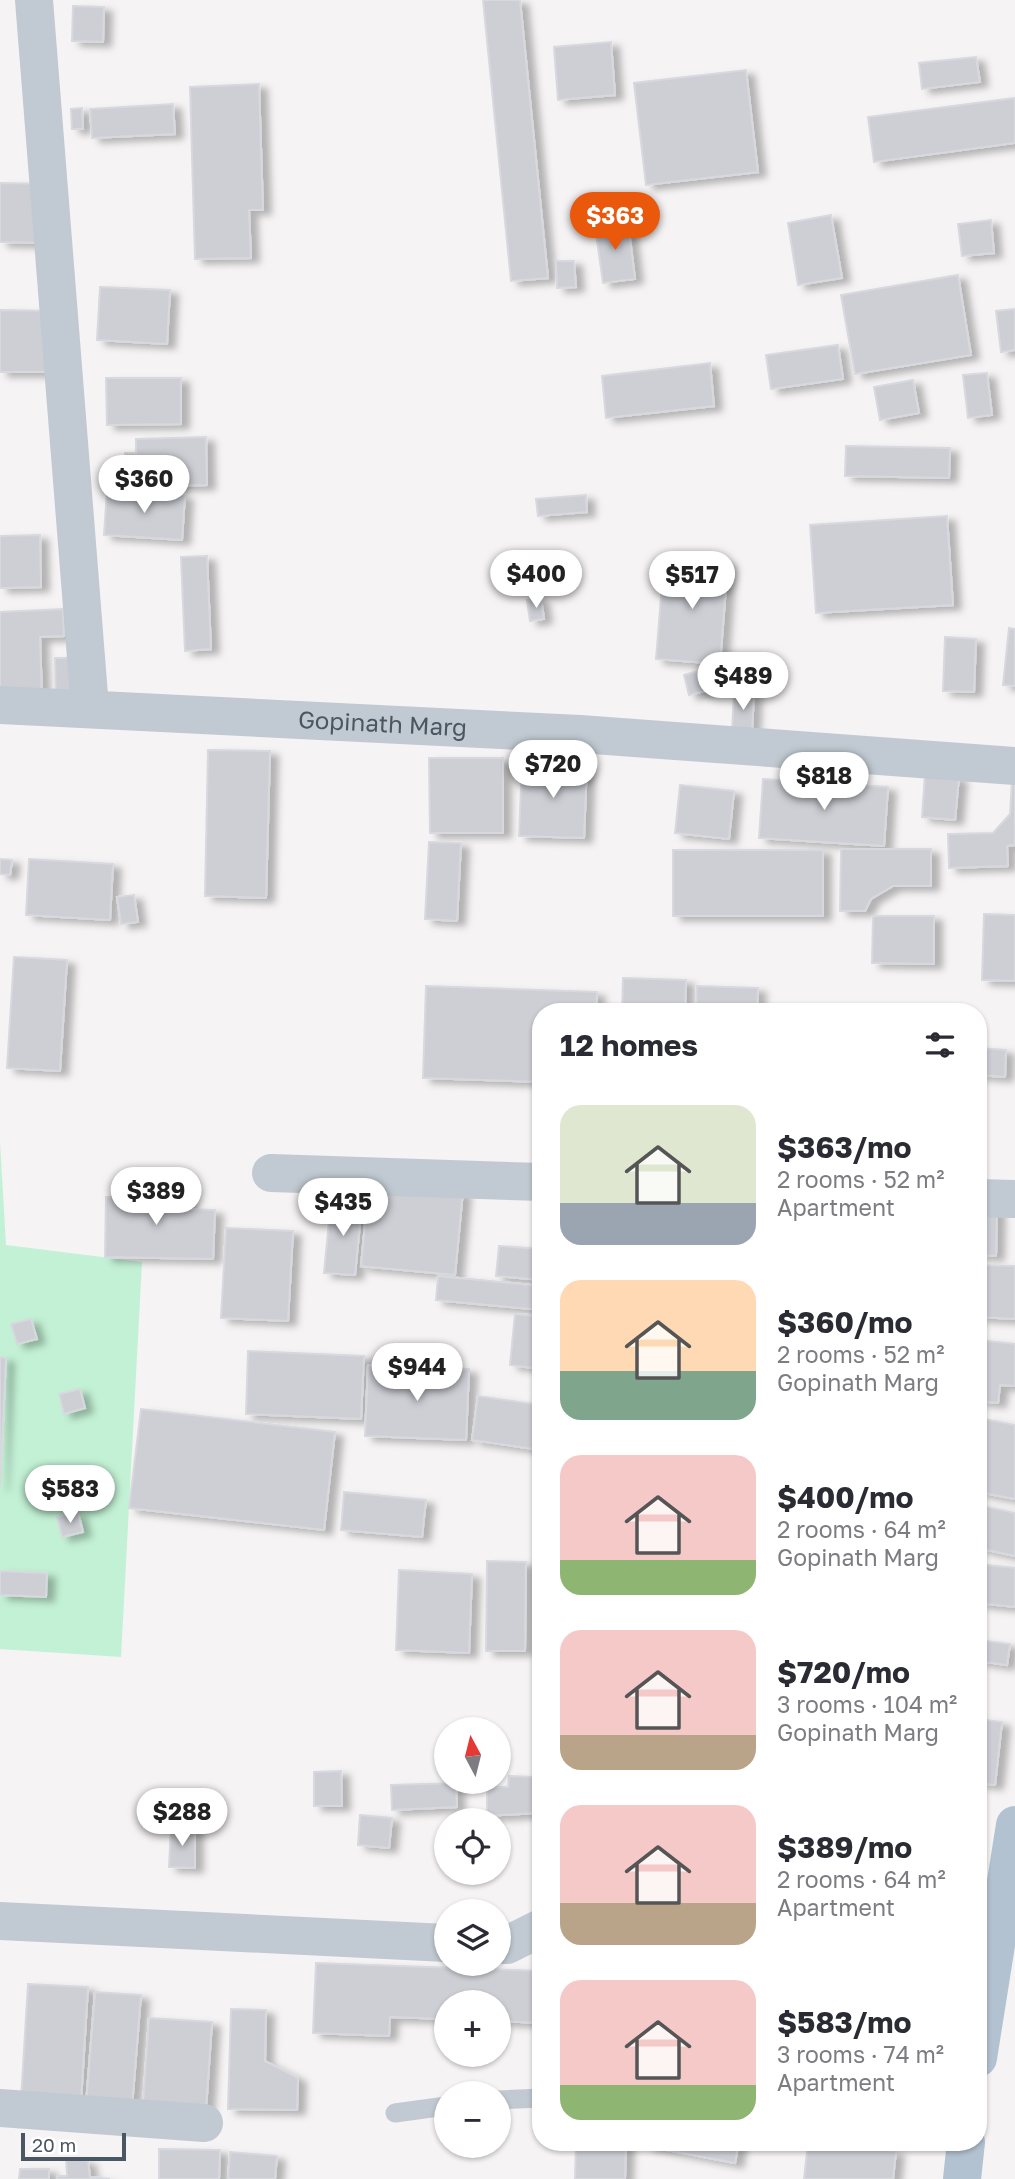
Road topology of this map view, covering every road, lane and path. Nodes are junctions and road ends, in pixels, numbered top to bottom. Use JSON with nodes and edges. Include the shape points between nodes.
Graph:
{"nodes":[{"id":1,"x":34,"y":0,"type":"edge"},
{"id":2,"x":0,"y":705,"type":"edge"},
{"id":3,"x":90,"y":708,"type":"junction"},
{"id":4,"x":1015,"y":766,"type":"edge"},
{"id":5,"x":271,"y":1172,"type":"dead end"},
{"id":6,"x":532,"y":1182,"type":"edge"},
{"id":7,"x":987,"y":1198,"type":"edge"},
{"id":8,"x":1015,"y":1199,"type":"edge"},
{"id":9,"x":1015,"y":1825,"type":"edge"},
{"id":10,"x":990,"y":1916,"type":"edge"},
{"id":11,"x":0,"y":1920,"type":"edge"},
{"id":12,"x":532,"y":1932,"type":"edge"},
{"id":13,"x":434,"y":1942,"type":"edge"},
{"id":14,"x":511,"y":1943,"type":"edge"},
{"id":15,"x":987,"y":1952,"type":"edge"},
{"id":16,"x":532,"y":2098,"type":"edge"},
{"id":17,"x":511,"y":2099,"type":"edge"},
{"id":18,"x":0,"y":2108,"type":"edge"},
{"id":19,"x":434,"y":2108,"type":"edge"},
{"id":20,"x":395,"y":2113,"type":"dead end"},
{"id":21,"x":204,"y":2123,"type":"dead end"},
{"id":22,"x":965,"y":2151,"type":"edge"},
{"id":23,"x":962,"y":2179,"type":"edge"}],
"edges":[{"from":1,"to":3,"type":"street"},
{"from":2,"to":3,"type":"street","name":"Gopinath Marg"},
{"from":3,"to":4,"type":"street","name":"Gopinath Marg","via":[[580,734]]},
{"from":5,"to":6,"type":"street"},
{"from":7,"to":8,"type":"street"},
{"from":9,"to":10,"type":"main road"},
{"from":10,"to":15,"type":"main road"},
{"from":11,"to":13,"type":"street"},
{"from":12,"to":14,"type":"street"},
{"from":16,"to":17,"type":"lane"},
{"from":18,"to":21,"type":"street"},
{"from":19,"to":20,"type":"lane"},
{"from":22,"to":23,"type":"main road"}]}
